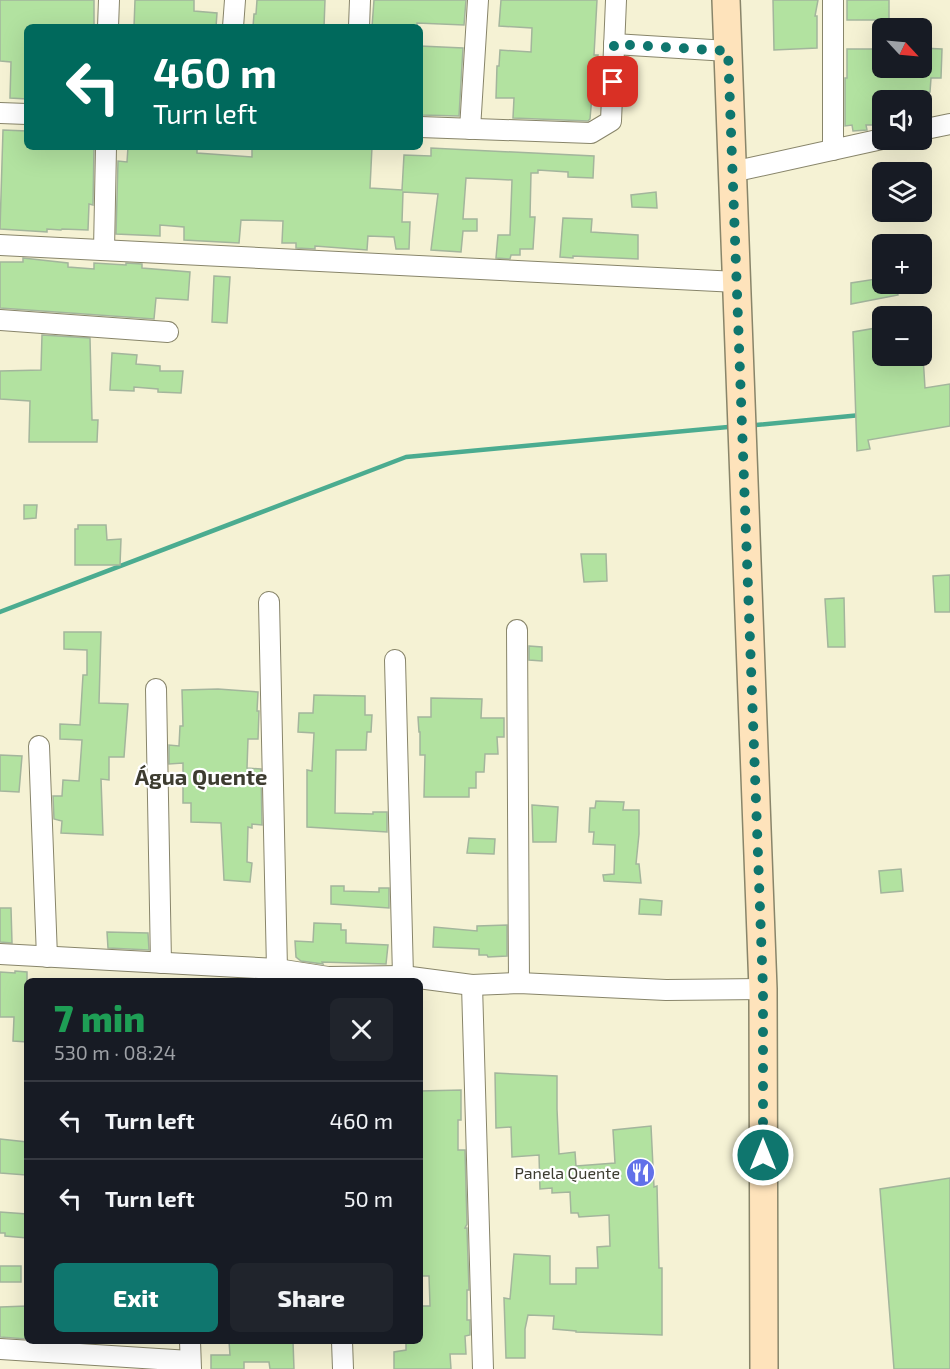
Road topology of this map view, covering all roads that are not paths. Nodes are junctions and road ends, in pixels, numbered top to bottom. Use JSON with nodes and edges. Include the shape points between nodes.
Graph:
{"nodes":[{"id":1,"x":109,"y":0,"type":"edge"},
{"id":2,"x":235,"y":0,"type":"edge"},
{"id":3,"x":360,"y":0,"type":"edge"},
{"id":4,"x":478,"y":0,"type":"edge"},
{"id":5,"x":616,"y":0,"type":"edge"},
{"id":6,"x":726,"y":0,"type":"edge"},
{"id":7,"x":833,"y":0,"type":"edge"},
{"id":8,"x":108,"y":24,"type":"edge"},
{"id":9,"x":233,"y":24,"type":"edge"},
{"id":10,"x":359,"y":24,"type":"edge"},
{"id":11,"x":614,"y":44,"type":"junction"},
{"id":12,"x":728,"y":51,"type":"junction"},
{"id":13,"x":0,"y":113,"type":"edge"},
{"id":14,"x":24,"y":114,"type":"edge"},
{"id":15,"x":950,"y":124,"type":"edge"},
{"id":16,"x":423,"y":127,"type":"edge"},
{"id":17,"x":932,"y":128,"type":"edge"},
{"id":18,"x":470,"y":129,"type":"junction"},
{"id":19,"x":872,"y":141,"type":"edge"},
{"id":20,"x":106,"y":150,"type":"edge"},
{"id":21,"x":833,"y":150,"type":"junction"},
{"id":22,"x":732,"y":172,"type":"junction"},
{"id":23,"x":0,"y":244,"type":"edge"},
{"id":24,"x":104,"y":250,"type":"junction"},
{"id":25,"x":737,"y":282,"type":"junction"},
{"id":26,"x":0,"y":320,"type":"edge"},
{"id":27,"x":168,"y":332,"type":"dead end"},
{"id":28,"x":269,"y":602,"type":"dead end"},
{"id":29,"x":517,"y":630,"type":"dead end"},
{"id":30,"x":395,"y":660,"type":"dead end"},
{"id":31,"x":156,"y":689,"type":"dead end"},
{"id":32,"x":39,"y":746,"type":"dead end"},
{"id":33,"x":0,"y":954,"type":"edge"},
{"id":34,"x":47,"y":957,"type":"junction"},
{"id":35,"x":161,"y":963,"type":"junction"},
{"id":36,"x":277,"y":969,"type":"junction"},
{"id":37,"x":194,"y":973,"type":"edge"},
{"id":38,"x":403,"y":975,"type":"junction"},
{"id":39,"x":323,"y":978,"type":"edge"},
{"id":40,"x":347,"y":978,"type":"edge"},
{"id":41,"x":519,"y":983,"type":"junction"},
{"id":42,"x":472,"y":985,"type":"junction"},
{"id":43,"x":763,"y":989,"type":"junction"},
{"id":44,"x":190,"y":1344,"type":"edge"},
{"id":45,"x":342,"y":1344,"type":"edge"},
{"id":46,"x":0,"y":1349,"type":"edge"},
{"id":47,"x":190,"y":1365,"type":"edge"},
{"id":48,"x":344,"y":1369,"type":"edge"},
{"id":49,"x":483,"y":1369,"type":"edge"},
{"id":50,"x":764,"y":1369,"type":"edge"}],
"edges":[{"from":1,"to":8,"type":"street"},
{"from":2,"to":9,"type":"street"},
{"from":3,"to":10,"type":"street"},
{"from":4,"to":18,"type":"street"},
{"from":5,"to":11,"type":"street"},
{"from":6,"to":12,"type":"main road"},
{"from":7,"to":21,"type":"street"},
{"from":11,"to":12,"type":"street"},
{"from":11,"to":18,"type":"street","via":[[611,121],[591,133]]},
{"from":12,"to":22,"type":"main road"},
{"from":13,"to":14,"type":"street"},
{"from":15,"to":17,"type":"street"},
{"from":16,"to":18,"type":"street"},
{"from":19,"to":21,"type":"street"},
{"from":20,"to":24,"type":"street"},
{"from":21,"to":22,"type":"street"},
{"from":22,"to":25,"type":"main road"},
{"from":23,"to":24,"type":"street"},
{"from":24,"to":25,"type":"street"},
{"from":25,"to":43,"type":"main road"},
{"from":26,"to":27,"type":"street"},
{"from":28,"to":36,"type":"street"},
{"from":29,"to":41,"type":"street"},
{"from":30,"to":38,"type":"street"},
{"from":31,"to":35,"type":"street"},
{"from":32,"to":34,"type":"street"},
{"from":33,"to":34,"type":"street"},
{"from":34,"to":35,"type":"street"},
{"from":35,"to":37,"type":"street"},
{"from":36,"to":37,"type":"street"},
{"from":36,"to":39,"type":"street"},
{"from":38,"to":40,"type":"street"},
{"from":38,"to":42,"type":"street"},
{"from":41,"to":42,"type":"street"},
{"from":41,"to":43,"type":"street","via":[[666,990]]},
{"from":42,"to":49,"type":"street"},
{"from":43,"to":50,"type":"main road"},
{"from":44,"to":47,"type":"street"},
{"from":45,"to":48,"type":"street"},
{"from":46,"to":47,"type":"street"}]}
